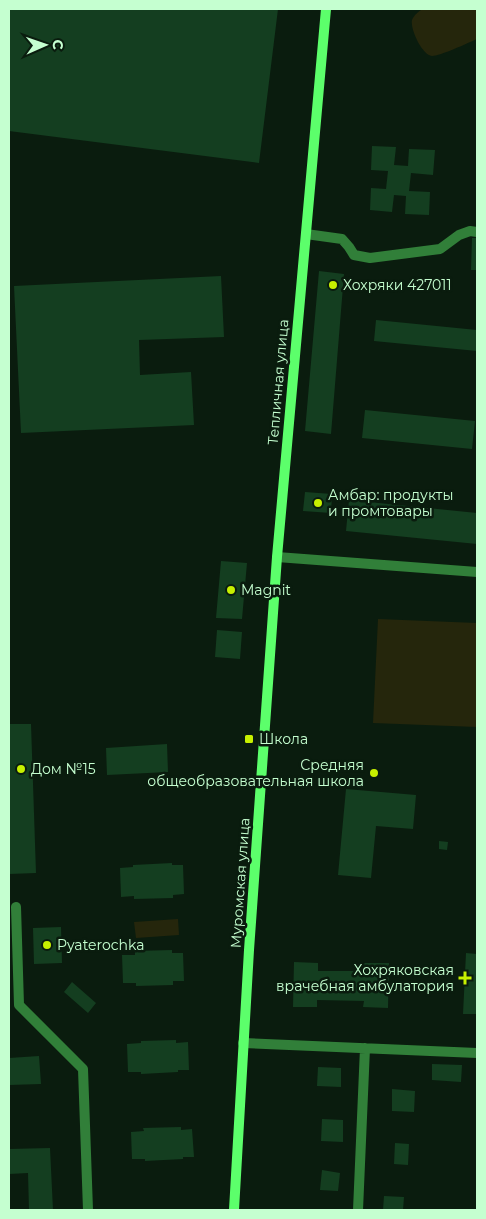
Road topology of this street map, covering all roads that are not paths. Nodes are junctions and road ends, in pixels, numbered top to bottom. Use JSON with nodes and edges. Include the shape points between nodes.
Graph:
{"nodes":[{"id":1,"x":326,"y":9,"type":"edge"},
{"id":2,"x":477,"y":232,"type":"edge"},
{"id":3,"x":306,"y":234,"type":"junction"},
{"id":4,"x":277,"y":557,"type":"junction"},
{"id":5,"x":477,"y":572,"type":"edge"},
{"id":6,"x":16,"y":907,"type":"dead end"},
{"id":7,"x":243,"y":1043,"type":"junction"},
{"id":8,"x":365,"y":1048,"type":"junction"},
{"id":9,"x":477,"y":1053,"type":"edge"},
{"id":10,"x":88,"y":1210,"type":"edge"},
{"id":11,"x":234,"y":1210,"type":"edge"},
{"id":12,"x":358,"y":1210,"type":"edge"}],
"edges":[{"from":1,"to":3,"type":"street","name":"Тепличная улица"},
{"from":2,"to":3,"type":"street","via":[[459,235],[440,249],[370,258],[354,256],[342,239]]},
{"from":3,"to":4,"type":"street","name":"Тепличная улица"},
{"from":4,"to":5,"type":"street"},
{"from":4,"to":7,"type":"street","name":"Муромская улица"},
{"from":6,"to":10,"type":"street","via":[[18,1005],[83,1070]]},
{"from":7,"to":8,"type":"street"},
{"from":7,"to":11,"type":"street","name":"Муромская улица"},
{"from":8,"to":9,"type":"street"},
{"from":8,"to":12,"type":"street"}]}
